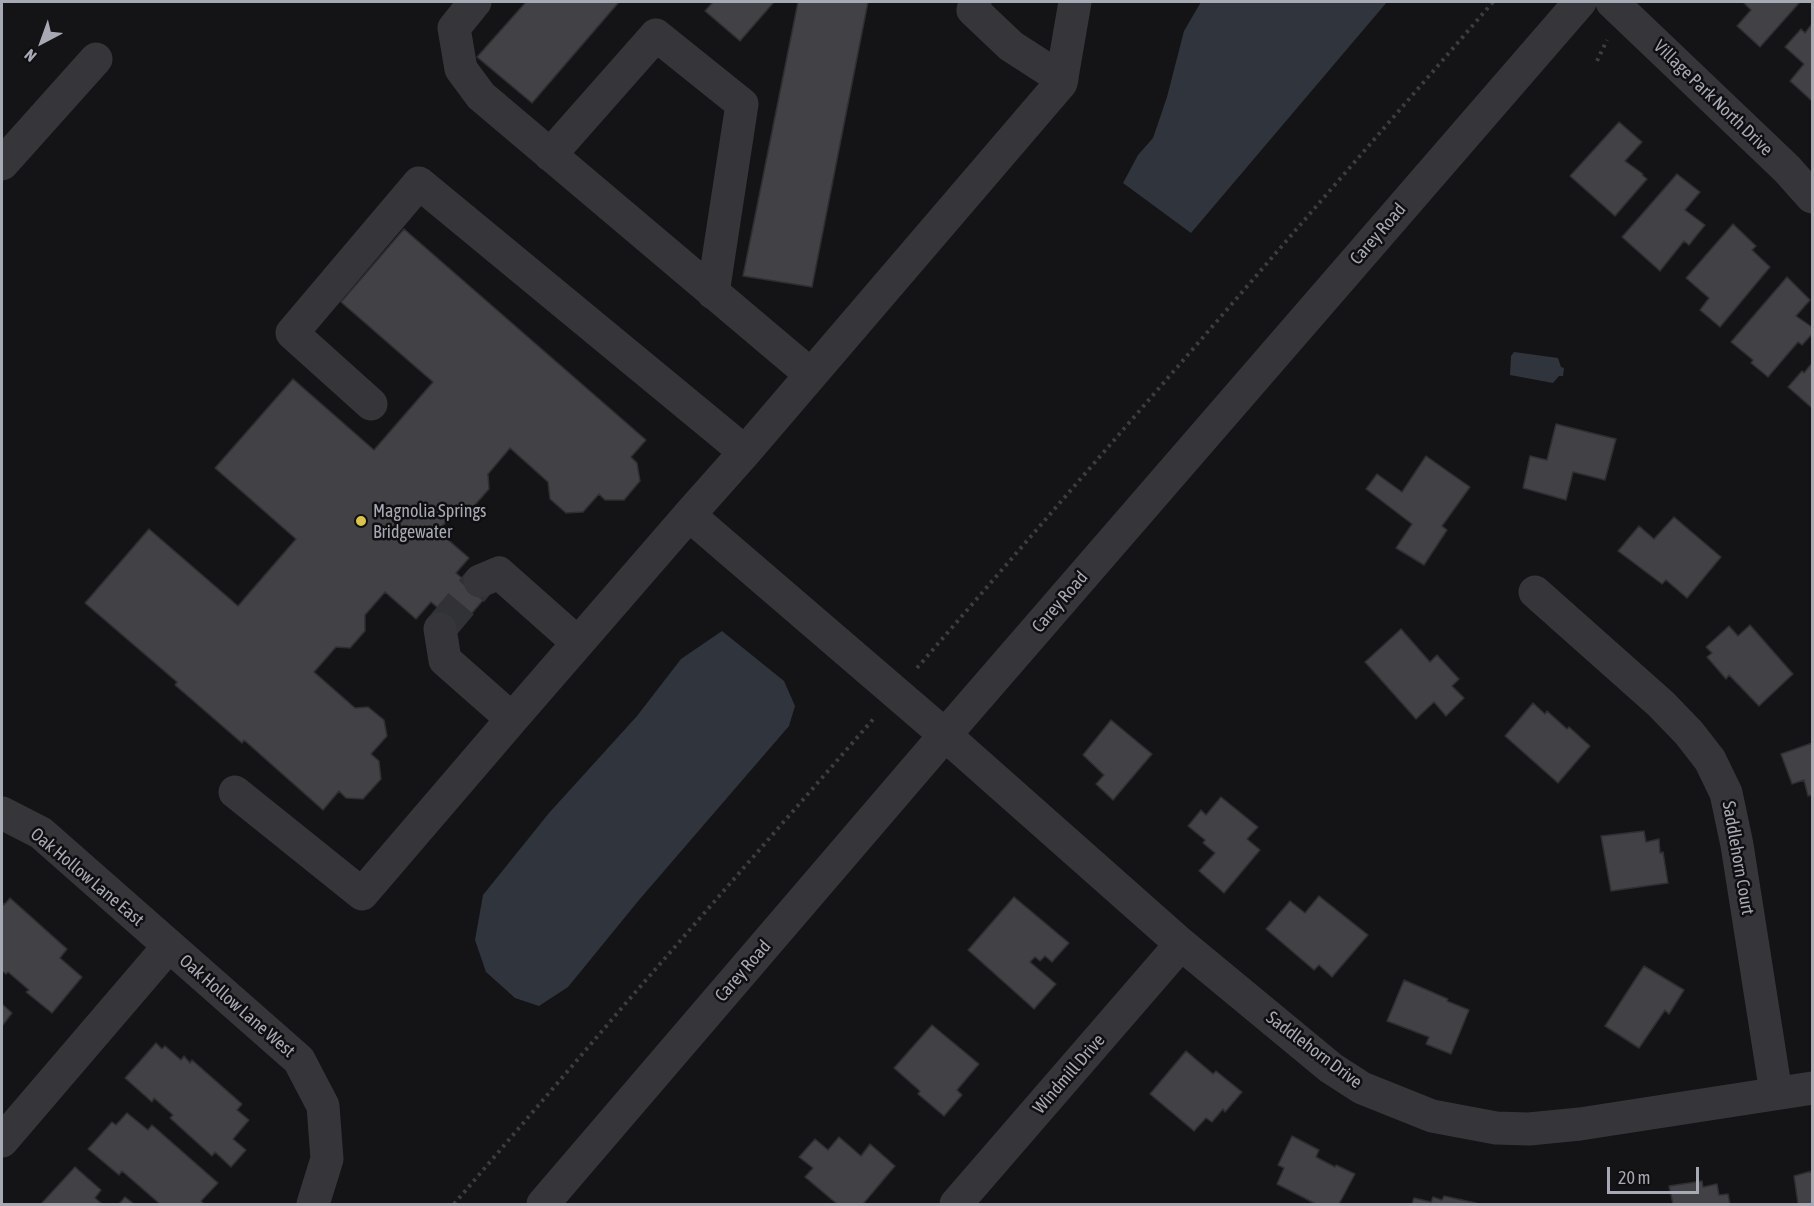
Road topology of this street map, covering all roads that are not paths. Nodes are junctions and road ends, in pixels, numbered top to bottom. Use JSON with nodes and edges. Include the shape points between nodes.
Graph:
{"nodes":[{"id":1,"x":475,"y":2,"type":"edge"},
{"id":2,"x":975,"y":2,"type":"edge"},
{"id":3,"x":1075,"y":2,"type":"edge"},
{"id":4,"x":1580,"y":2,"type":"edge"},
{"id":5,"x":1612,"y":2,"type":"edge"},
{"id":6,"x":96,"y":59,"type":"dead end"},
{"id":7,"x":1062,"y":79,"type":"junction"},
{"id":8,"x":550,"y":155,"type":"junction"},
{"id":9,"x":2,"y":164,"type":"edge"},
{"id":10,"x":1812,"y":197,"type":"edge"},
{"id":11,"x":713,"y":293,"type":"junction"},
{"id":12,"x":810,"y":374,"type":"junction"},
{"id":13,"x":371,"y":404,"type":"dead end"},
{"id":14,"x":745,"y":452,"type":"junction"},
{"id":15,"x":689,"y":515,"type":"junction"},
{"id":16,"x":480,"y":581,"type":"dead end"},
{"id":17,"x":1535,"y":592,"type":"dead end"},
{"id":18,"x":440,"y":629,"type":"dead end"},
{"id":19,"x":578,"y":643,"type":"junction"},
{"id":20,"x":512,"y":719,"type":"junction"},
{"id":21,"x":945,"y":735,"type":"junction"},
{"id":22,"x":235,"y":792,"type":"dead end"},
{"id":23,"x":2,"y":813,"type":"edge"},
{"id":24,"x":1181,"y":944,"type":"junction"},
{"id":25,"x":169,"y":946,"type":"junction"},
{"id":26,"x":1812,"y":1088,"type":"edge"},
{"id":27,"x":1776,"y":1093,"type":"junction"},
{"id":28,"x":2,"y":1141,"type":"edge"},
{"id":29,"x":313,"y":1204,"type":"edge"},
{"id":30,"x":543,"y":1204,"type":"edge"},
{"id":31,"x":956,"y":1204,"type":"edge"}],
"edges":[{"from":1,"to":8,"type":"street","via":[[454,28],[461,69],[481,96]]},
{"from":2,"to":7,"type":"street","via":[[973,10],[1011,46]]},
{"from":3,"to":7,"type":"street"},
{"from":4,"to":21,"type":"street","name":"Carey Road"},
{"from":5,"to":10,"type":"street","name":"Village Park North Drive"},
{"from":6,"to":9,"type":"street"},
{"from":7,"to":12,"type":"street","via":[[1010,145]]},
{"from":8,"to":11,"type":"street"},
{"from":8,"to":11,"type":"street","via":[[656,34],[742,104]]},
{"from":11,"to":12,"type":"street"},
{"from":12,"to":14,"type":"street"},
{"from":13,"to":14,"type":"street","via":[[292,333],[419,183]]},
{"from":14,"to":15,"type":"street"},
{"from":15,"to":19,"type":"street"},
{"from":15,"to":21,"type":"street","name":"Saddlehorn Drive"},
{"from":16,"to":19,"type":"street","via":[[499,573]]},
{"from":17,"to":27,"type":"street","name":"Saddlehorn Court","via":[[1689,733],[1710,760],[1726,793]]},
{"from":18,"to":20,"type":"street","via":[[445,660]]},
{"from":19,"to":20,"type":"street"},
{"from":20,"to":22,"type":"street","via":[[362,894]]},
{"from":21,"to":24,"type":"street","name":"Saddlehorn Drive"},
{"from":21,"to":30,"type":"street","name":"Carey Road"},
{"from":23,"to":25,"type":"street","name":"Oak Hollow Lane East","via":[[41,833]]},
{"from":24,"to":27,"type":"street","name":"Saddlehorn Drive","via":[[1330,1068],[1362,1088],[1432,1116],[1496,1128],[1529,1129]]},
{"from":24,"to":31,"type":"street","name":"Windmill Drive"},
{"from":25,"to":28,"type":"street"},
{"from":25,"to":29,"type":"street","name":"Oak Hollow Lane West","via":[[299,1060],[323,1106],[327,1159]]},
{"from":26,"to":27,"type":"street","name":"Saddlehorn Drive"}]}
